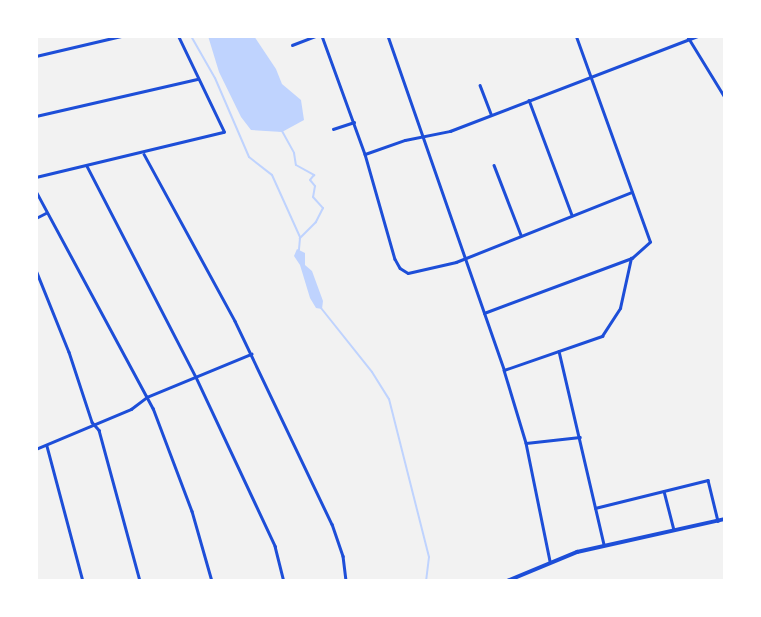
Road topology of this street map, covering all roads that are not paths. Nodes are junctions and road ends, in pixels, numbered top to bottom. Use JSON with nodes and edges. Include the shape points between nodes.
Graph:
{"nodes":[{"id":1,"x":121,"y":36,"type":"edge"},
{"id":2,"x":178,"y":36,"type":"edge"},
{"id":3,"x":315,"y":36,"type":"edge"},
{"id":4,"x":322,"y":36,"type":"edge"},
{"id":5,"x":388,"y":36,"type":"edge"},
{"id":6,"x":576,"y":36,"type":"edge"},
{"id":7,"x":698,"y":36,"type":"edge"},
{"id":8,"x":688,"y":38,"type":"edge"},
{"id":9,"x":292,"y":45,"type":"dead end"},
{"id":10,"x":36,"y":56,"type":"edge"},
{"id":11,"x":590,"y":76,"type":"junction"},
{"id":12,"x":198,"y":79,"type":"junction"},
{"id":13,"x":480,"y":85,"type":"dead end"},
{"id":14,"x":725,"y":98,"type":"edge"},
{"id":15,"x":529,"y":100,"type":"junction"},
{"id":16,"x":491,"y":114,"type":"junction"},
{"id":17,"x":36,"y":116,"type":"edge"},
{"id":18,"x":354,"y":122,"type":"junction"},
{"id":19,"x":333,"y":129,"type":"dead end"},
{"id":20,"x":425,"y":137,"type":"junction"},
{"id":21,"x":144,"y":154,"type":"junction"},
{"id":22,"x":365,"y":154,"type":"junction"},
{"id":23,"x":494,"y":165,"type":"dead end"},
{"id":24,"x":87,"y":166,"type":"junction"},
{"id":25,"x":36,"y":176,"type":"edge"},
{"id":26,"x":36,"y":191,"type":"edge"},
{"id":27,"x":632,"y":192,"type":"junction"},
{"id":28,"x":46,"y":213,"type":"junction"},
{"id":29,"x":572,"y":215,"type":"junction"},
{"id":30,"x":36,"y":218,"type":"edge"},
{"id":31,"x":521,"y":235,"type":"junction"},
{"id":32,"x":463,"y":258,"type":"junction"},
{"id":33,"x":632,"y":258,"type":"junction"},
{"id":34,"x":36,"y":270,"type":"edge"},
{"id":35,"x":484,"y":313,"type":"junction"},
{"id":36,"x":559,"y":350,"type":"junction"},
{"id":37,"x":251,"y":354,"type":"junction"},
{"id":38,"x":504,"y":370,"type":"junction"},
{"id":39,"x":196,"y":377,"type":"junction"},
{"id":40,"x":147,"y":397,"type":"junction"},
{"id":41,"x":95,"y":425,"type":"junction"},
{"id":42,"x":580,"y":437,"type":"junction"},
{"id":43,"x":526,"y":443,"type":"junction"},
{"id":44,"x":47,"y":446,"type":"junction"},
{"id":45,"x":36,"y":449,"type":"edge"},
{"id":46,"x":664,"y":491,"type":"junction"},
{"id":47,"x":595,"y":508,"type":"junction"},
{"id":48,"x":725,"y":519,"type":"edge"},
{"id":49,"x":718,"y":520,"type":"junction"},
{"id":50,"x":674,"y":530,"type":"junction"},
{"id":51,"x":604,"y":545,"type":"junction"},
{"id":52,"x":550,"y":562,"type":"junction"},
{"id":53,"x":83,"y":581,"type":"edge"},
{"id":54,"x":140,"y":581,"type":"edge"},
{"id":55,"x":212,"y":581,"type":"edge"},
{"id":56,"x":284,"y":581,"type":"edge"},
{"id":57,"x":346,"y":581,"type":"edge"},
{"id":58,"x":507,"y":581,"type":"edge"}],
"edges":[{"from":1,"to":10,"type":"street"},
{"from":2,"to":12,"type":"street"},
{"from":3,"to":9,"type":"street"},
{"from":4,"to":18,"type":"street"},
{"from":5,"to":20,"type":"street"},
{"from":6,"to":11,"type":"street"},
{"from":7,"to":8,"type":"street"},
{"from":8,"to":11,"type":"street"},
{"from":8,"to":14,"type":"street"},
{"from":11,"to":15,"type":"street"},
{"from":11,"to":27,"type":"street"},
{"from":12,"to":17,"type":"street"},
{"from":12,"to":21,"type":"street","via":[[224,132]]},
{"from":13,"to":16,"type":"street"},
{"from":15,"to":16,"type":"street"},
{"from":15,"to":29,"type":"street"},
{"from":16,"to":20,"type":"street"},
{"from":18,"to":19,"type":"street"},
{"from":18,"to":22,"type":"street"},
{"from":20,"to":22,"type":"street"},
{"from":20,"to":32,"type":"street"},
{"from":21,"to":24,"type":"street"},
{"from":21,"to":37,"type":"street"},
{"from":22,"to":32,"type":"street","via":[[400,268],[416,272]]},
{"from":23,"to":31,"type":"street"},
{"from":24,"to":25,"type":"street"},
{"from":24,"to":39,"type":"street"},
{"from":26,"to":28,"type":"street"},
{"from":27,"to":29,"type":"street"},
{"from":27,"to":33,"type":"street","via":[[650,242]]},
{"from":28,"to":30,"type":"street"},
{"from":28,"to":40,"type":"street"},
{"from":29,"to":31,"type":"street"},
{"from":31,"to":32,"type":"street"},
{"from":32,"to":35,"type":"street"},
{"from":33,"to":35,"type":"street"},
{"from":33,"to":36,"type":"street","via":[[620,308],[608,330],[602,336]]},
{"from":34,"to":41,"type":"street"},
{"from":35,"to":38,"type":"street"},
{"from":36,"to":38,"type":"street"},
{"from":36,"to":42,"type":"street"},
{"from":37,"to":39,"type":"street"},
{"from":37,"to":57,"type":"street","via":[[332,524],[343,556]]},
{"from":38,"to":43,"type":"street"},
{"from":39,"to":40,"type":"street"},
{"from":39,"to":56,"type":"street","via":[[276,546]]},
{"from":40,"to":41,"type":"street","via":[[131,409]]},
{"from":40,"to":55,"type":"street","via":[[192,511]]},
{"from":41,"to":44,"type":"street"},
{"from":41,"to":54,"type":"street"},
{"from":42,"to":43,"type":"street"},
{"from":42,"to":47,"type":"street"},
{"from":43,"to":52,"type":"street"},
{"from":44,"to":45,"type":"street"},
{"from":44,"to":53,"type":"street"},
{"from":46,"to":47,"type":"street"},
{"from":46,"to":49,"type":"street","via":[[708,480]]},
{"from":46,"to":50,"type":"street"},
{"from":47,"to":51,"type":"street"},
{"from":48,"to":49,"type":"main road"},
{"from":49,"to":50,"type":"main road"},
{"from":50,"to":51,"type":"main road"},
{"from":51,"to":52,"type":"main road"},
{"from":52,"to":58,"type":"main road"}]}
